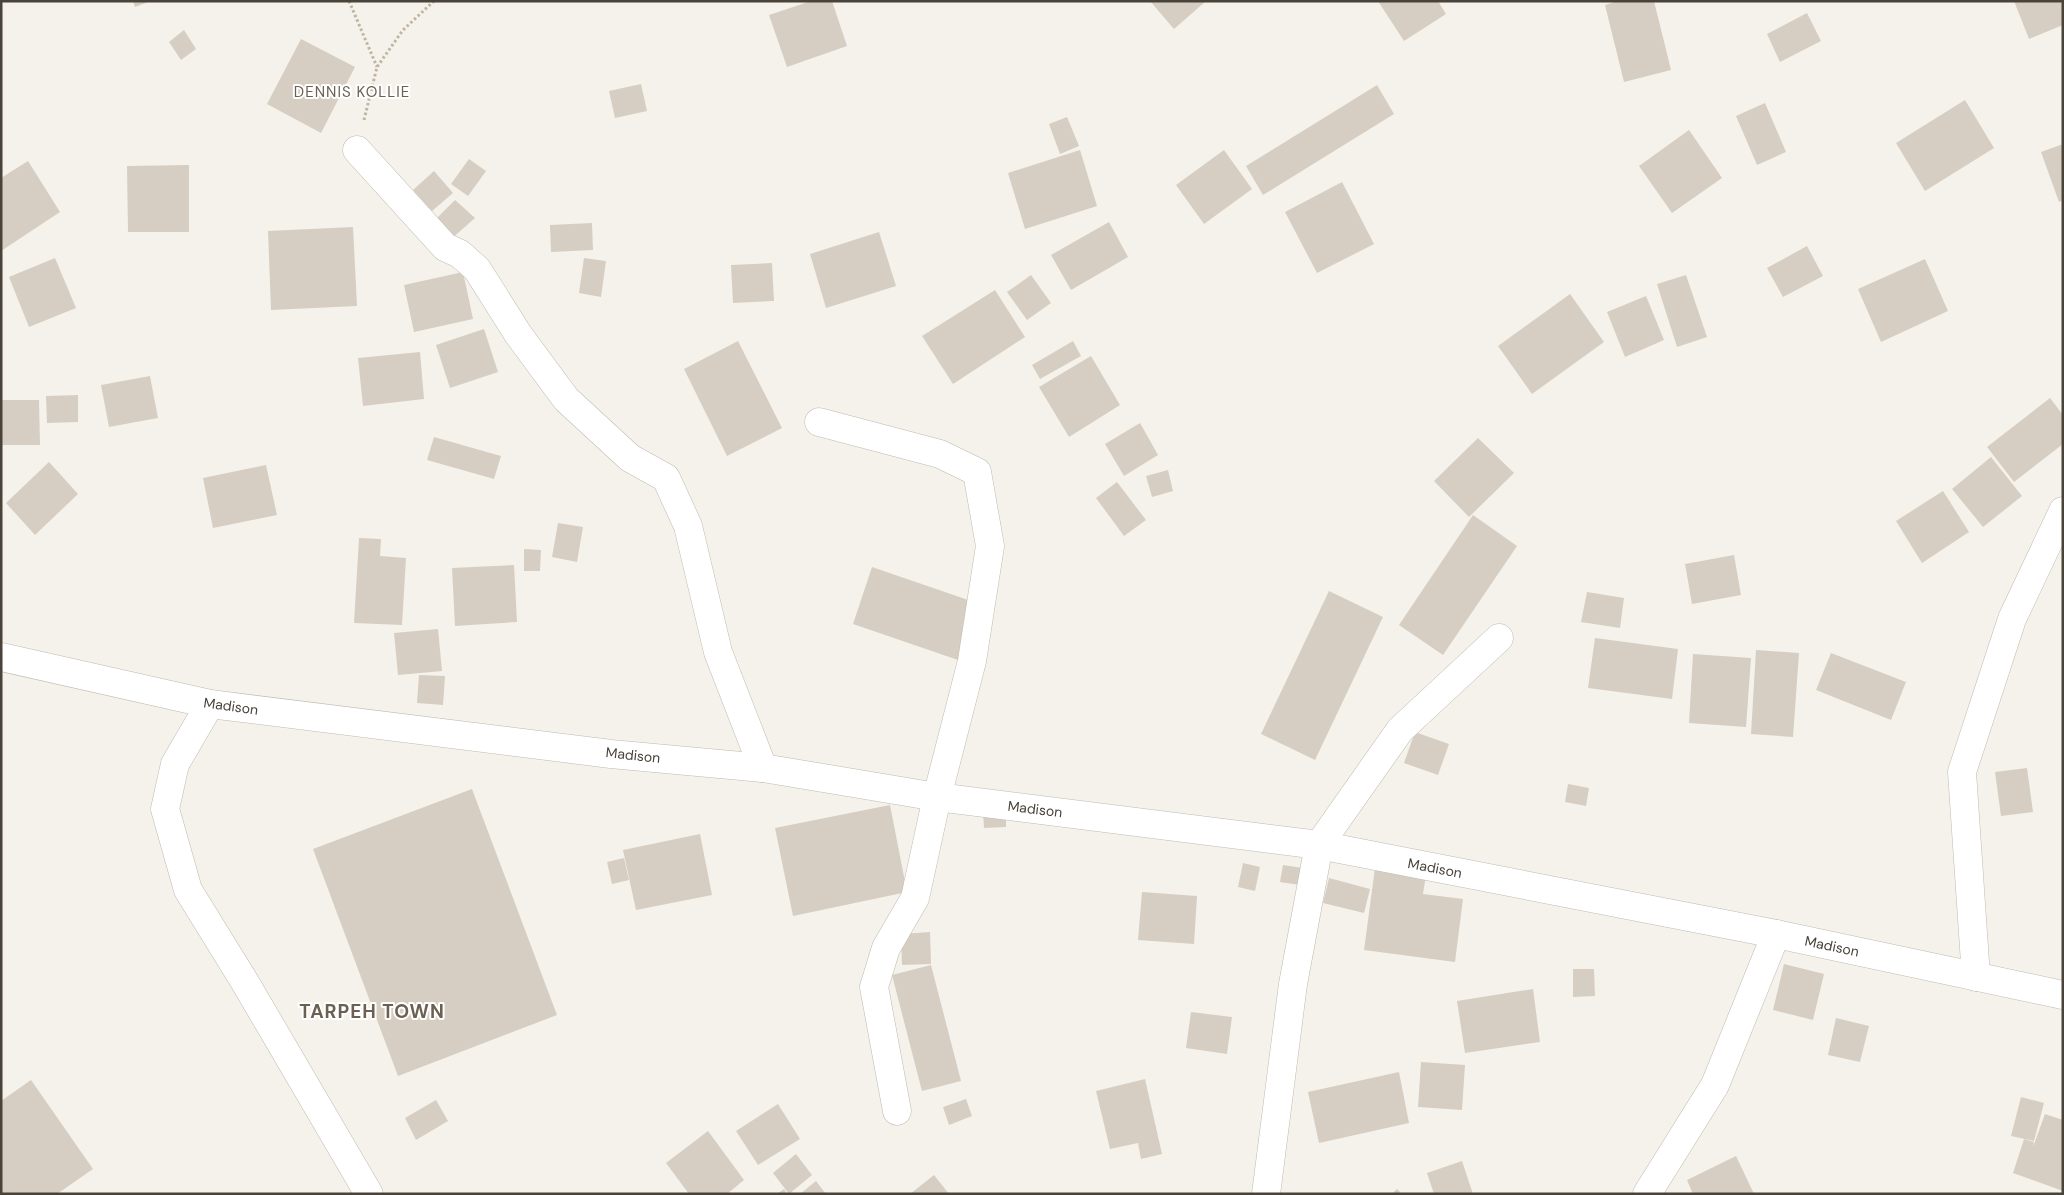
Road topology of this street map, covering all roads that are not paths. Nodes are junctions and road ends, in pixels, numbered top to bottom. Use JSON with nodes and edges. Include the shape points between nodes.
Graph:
{"nodes":[{"id":1,"x":357,"y":150,"type":"road end"},
{"id":2,"x":819,"y":422,"type":"dead end"},
{"id":3,"x":2063,"y":511,"type":"edge"},
{"id":4,"x":1499,"y":638,"type":"dead end"},
{"id":5,"x":1,"y":657,"type":"edge"},
{"id":6,"x":210,"y":704,"type":"junction"},
{"id":7,"x":763,"y":768,"type":"junction"},
{"id":8,"x":937,"y":797,"type":"junction"},
{"id":9,"x":1319,"y":845,"type":"junction"},
{"id":10,"x":1776,"y":934,"type":"junction"},
{"id":11,"x":1976,"y":977,"type":"junction"},
{"id":12,"x":2063,"y":995,"type":"edge"},
{"id":13,"x":897,"y":1111,"type":"dead end"},
{"id":14,"x":369,"y":1194,"type":"edge"},
{"id":15,"x":1266,"y":1194,"type":"edge"},
{"id":16,"x":1647,"y":1194,"type":"edge"}],
"edges":[{"from":1,"to":7,"type":"street","via":[[445,247],[460,254],[477,269],[518,334],[566,399],[630,458],[666,478],[688,526],[718,652]]},
{"from":2,"to":8,"type":"street","via":[[940,454],[978,472],[990,546],[972,661]]},
{"from":3,"to":11,"type":"street","via":[[2012,619],[1962,772]]},
{"from":4,"to":9,"type":"street","via":[[1400,730]]},
{"from":5,"to":6,"type":"street","name":"Madison"},
{"from":6,"to":7,"type":"street","name":"Madison","via":[[611,754]]},
{"from":6,"to":14,"type":"street","via":[[175,764],[165,808],[188,890]]},
{"from":7,"to":8,"type":"street","name":"Madison"},
{"from":8,"to":9,"type":"street","name":"Madison"},
{"from":8,"to":13,"type":"street","via":[[915,898],[886,948],[874,987]]},
{"from":9,"to":10,"type":"street","name":"Madison"},
{"from":9,"to":15,"type":"street","via":[[1293,984]]},
{"from":10,"to":11,"type":"street","name":"Madison"},
{"from":10,"to":16,"type":"street","via":[[1715,1085]]},
{"from":11,"to":12,"type":"street","name":"Madison"}]}
